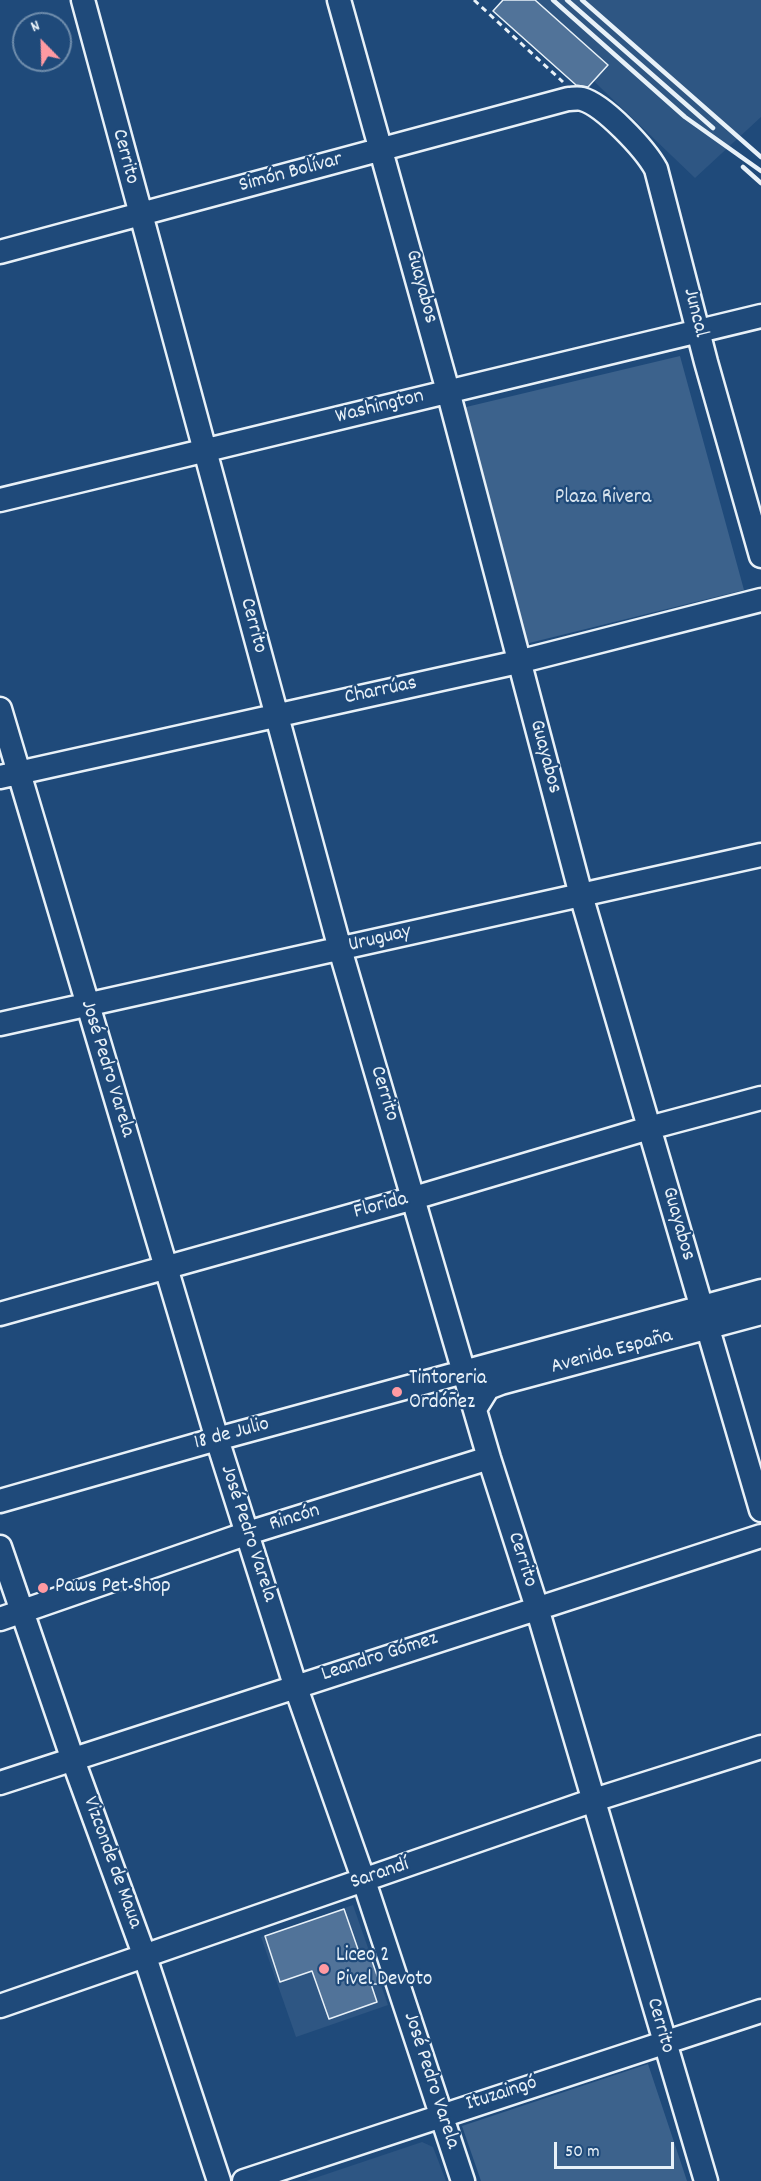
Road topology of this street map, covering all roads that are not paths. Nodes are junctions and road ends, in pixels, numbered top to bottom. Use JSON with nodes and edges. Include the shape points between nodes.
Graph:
{"nodes":[{"id":1,"x":83,"y":0,"type":"edge"},
{"id":2,"x":339,"y":0,"type":"edge"},
{"id":3,"x":582,"y":99,"type":"joint"},
{"id":4,"x":382,"y":149,"type":"junction"},
{"id":5,"x":140,"y":215,"type":"junction"},
{"id":6,"x":0,"y":252,"type":"edge"},
{"id":7,"x":761,"y":316,"type":"edge"},
{"id":8,"x":700,"y":332,"type":"junction"},
{"id":9,"x":448,"y":391,"type":"junction"},
{"id":10,"x":206,"y":451,"type":"junction"},
{"id":11,"x":0,"y":501,"type":"edge"},
{"id":12,"x":761,"y":556,"type":"edge"},
{"id":13,"x":761,"y":600,"type":"edge"},
{"id":14,"x":518,"y":662,"type":"junction"},
{"id":15,"x":0,"y":709,"type":"edge"},
{"id":16,"x":275,"y":716,"type":"junction"},
{"id":17,"x":9,"y":776,"type":"edge"},
{"id":18,"x":761,"y":855,"type":"edge"},
{"id":19,"x":581,"y":895,"type":"junction"},
{"id":20,"x":340,"y":949,"type":"junction"},
{"id":21,"x":86,"y":1006,"type":"junction"},
{"id":22,"x":0,"y":1024,"type":"edge"},
{"id":23,"x":761,"y":1098,"type":"edge"},
{"id":24,"x":649,"y":1128,"type":"junction"},
{"id":25,"x":414,"y":1198,"type":"junction"},
{"id":26,"x":165,"y":1266,"type":"junction"},
{"id":27,"x":761,"y":1292,"type":"edge"},
{"id":28,"x":761,"y":1313,"type":"edge"},
{"id":29,"x":0,"y":1314,"type":"edge"},
{"id":30,"x":706,"y":1318,"type":"junction"},
{"id":31,"x":465,"y":1372,"type":"junction"},
{"id":32,"x":475,"y":1408,"type":"junction"},
{"id":33,"x":217,"y":1439,"type":"junction"},
{"id":34,"x":489,"y":1458,"type":"junction"},
{"id":35,"x":0,"y":1501,"type":"edge"},
{"id":36,"x":761,"y":1510,"type":"edge"},
{"id":37,"x":248,"y":1533,"type":"junction"},
{"id":38,"x":761,"y":1536,"type":"edge"},
{"id":39,"x":0,"y":1547,"type":"edge"},
{"id":40,"x":537,"y":1608,"type":"junction"},
{"id":41,"x":10,"y":1615,"type":"edge"},
{"id":42,"x":295,"y":1685,"type":"junction"},
{"id":43,"x":761,"y":1747,"type":"edge"},
{"id":44,"x":73,"y":1760,"type":"junction"},
{"id":45,"x":0,"y":1783,"type":"edge"},
{"id":46,"x":594,"y":1800,"type":"junction"},
{"id":47,"x":364,"y":1881,"type":"junction"},
{"id":48,"x":145,"y":1957,"type":"junction"},
{"id":49,"x":0,"y":2006,"type":"edge"},
{"id":50,"x":761,"y":2011,"type":"edge"},
{"id":51,"x":663,"y":2041,"type":"junction"},
{"id":52,"x":441,"y":2115,"type":"junction"},
{"id":53,"x":219,"y":2181,"type":"edge"},
{"id":54,"x":244,"y":2181,"type":"edge"},
{"id":55,"x":463,"y":2181,"type":"edge"},
{"id":56,"x":706,"y":2181,"type":"edge"}],
"edges":[{"from":1,"to":5,"type":"street","name":"Cerrito"},
{"from":2,"to":4,"type":"street","name":"Guayabos"},
{"from":3,"to":4,"type":"street","name":"Simón Bolívar","via":[[568,99]]},
{"from":3,"to":8,"type":"street","name":"Juncal","via":[[637,142],[656,169]]},
{"from":4,"to":5,"type":"street","name":"Simón Bolívar"},
{"from":4,"to":9,"type":"street","name":"Guayabos"},
{"from":5,"to":6,"type":"street","name":"Simón Bolívar"},
{"from":5,"to":10,"type":"street","name":"Cerrito"},
{"from":7,"to":8,"type":"street","name":"Washington"},
{"from":8,"to":9,"type":"street","name":"Washington"},
{"from":8,"to":12,"type":"street","name":"Juncal"},
{"from":9,"to":10,"type":"street","name":"Washington"},
{"from":9,"to":14,"type":"street","name":"Guayabos"},
{"from":10,"to":11,"type":"street","name":"Washington"},
{"from":10,"to":16,"type":"street","name":"Cerrito"},
{"from":13,"to":14,"type":"street","name":"Charrúas"},
{"from":14,"to":16,"type":"street","name":"Charrúas"},
{"from":14,"to":19,"type":"street","name":"Guayabos"},
{"from":15,"to":17,"type":"street","name":"José Pedro Varela"},
{"from":16,"to":17,"type":"street","name":"Charrúas"},
{"from":16,"to":20,"type":"street","name":"Cerrito"},
{"from":17,"to":21,"type":"street","name":"José Pedro Varela"},
{"from":18,"to":19,"type":"street","name":"Uruguay"},
{"from":19,"to":20,"type":"street","name":"Uruguay"},
{"from":19,"to":24,"type":"street","name":"Guayabos"},
{"from":20,"to":21,"type":"street","name":"Uruguay"},
{"from":20,"to":25,"type":"street","name":"Cerrito"},
{"from":21,"to":22,"type":"street","name":"Uruguay"},
{"from":21,"to":26,"type":"street","name":"José Pedro Varela"},
{"from":23,"to":24,"type":"street","name":"Florida"},
{"from":24,"to":25,"type":"street","name":"Florida"},
{"from":24,"to":30,"type":"street","name":"Guayabos"},
{"from":25,"to":26,"type":"street","name":"Florida"},
{"from":25,"to":31,"type":"street","name":"Cerrito"},
{"from":26,"to":29,"type":"street","name":"Florida"},
{"from":26,"to":33,"type":"street","name":"José Pedro Varela"},
{"from":27,"to":30,"type":"street","name":"Avenida España"},
{"from":28,"to":30,"type":"street","name":"Avenida España"},
{"from":30,"to":31,"type":"street","name":"Avenida España"},
{"from":30,"to":32,"type":"street","name":"Avenida España","via":[[501,1383],[488,1389]]},
{"from":30,"to":36,"type":"street","name":"Guayabos"},
{"from":31,"to":32,"type":"street","name":"Cerrito"},
{"from":31,"to":33,"type":"street","name":"18 de Julio"},
{"from":32,"to":34,"type":"street","name":"Cerrito"},
{"from":33,"to":35,"type":"street","name":"18 de Julio"},
{"from":33,"to":37,"type":"street","name":"José Pedro Varela"},
{"from":34,"to":37,"type":"street","name":"Rincón"},
{"from":34,"to":40,"type":"street","name":"Cerrito"},
{"from":37,"to":41,"type":"street","name":"Rincón"},
{"from":37,"to":42,"type":"street","name":"José Pedro Varela"},
{"from":38,"to":40,"type":"street","name":"Leandro Gómez"},
{"from":39,"to":41,"type":"street","name":"Vizconde de Maua"},
{"from":40,"to":42,"type":"street","name":"Leandro Gómez"},
{"from":40,"to":46,"type":"street","name":"Cerrito"},
{"from":41,"to":44,"type":"street","name":"Vizconde de Maua"},
{"from":42,"to":44,"type":"street","name":"Leandro Gómez"},
{"from":42,"to":47,"type":"street","name":"José Pedro Varela"},
{"from":43,"to":46,"type":"street","name":"Sarandí"},
{"from":44,"to":45,"type":"street","name":"Leandro Gómez"},
{"from":44,"to":48,"type":"street","name":"Vizconde de Maua"},
{"from":46,"to":47,"type":"street","name":"Sarandí"},
{"from":46,"to":51,"type":"street","name":"Cerrito"},
{"from":47,"to":48,"type":"street","name":"Sarandí"},
{"from":47,"to":52,"type":"street","name":"José Pedro Varela"},
{"from":48,"to":49,"type":"street","name":"Sarandí"},
{"from":48,"to":53,"type":"street","name":"Vizconde de Maua"},
{"from":50,"to":51,"type":"street","name":"Ituzaingó"},
{"from":51,"to":52,"type":"street","name":"Ituzaingó"},
{"from":51,"to":56,"type":"street","name":"Cerrito"},
{"from":52,"to":54,"type":"street","name":"Ituzaingó"},
{"from":52,"to":55,"type":"street","name":"José Pedro Varela"}]}
